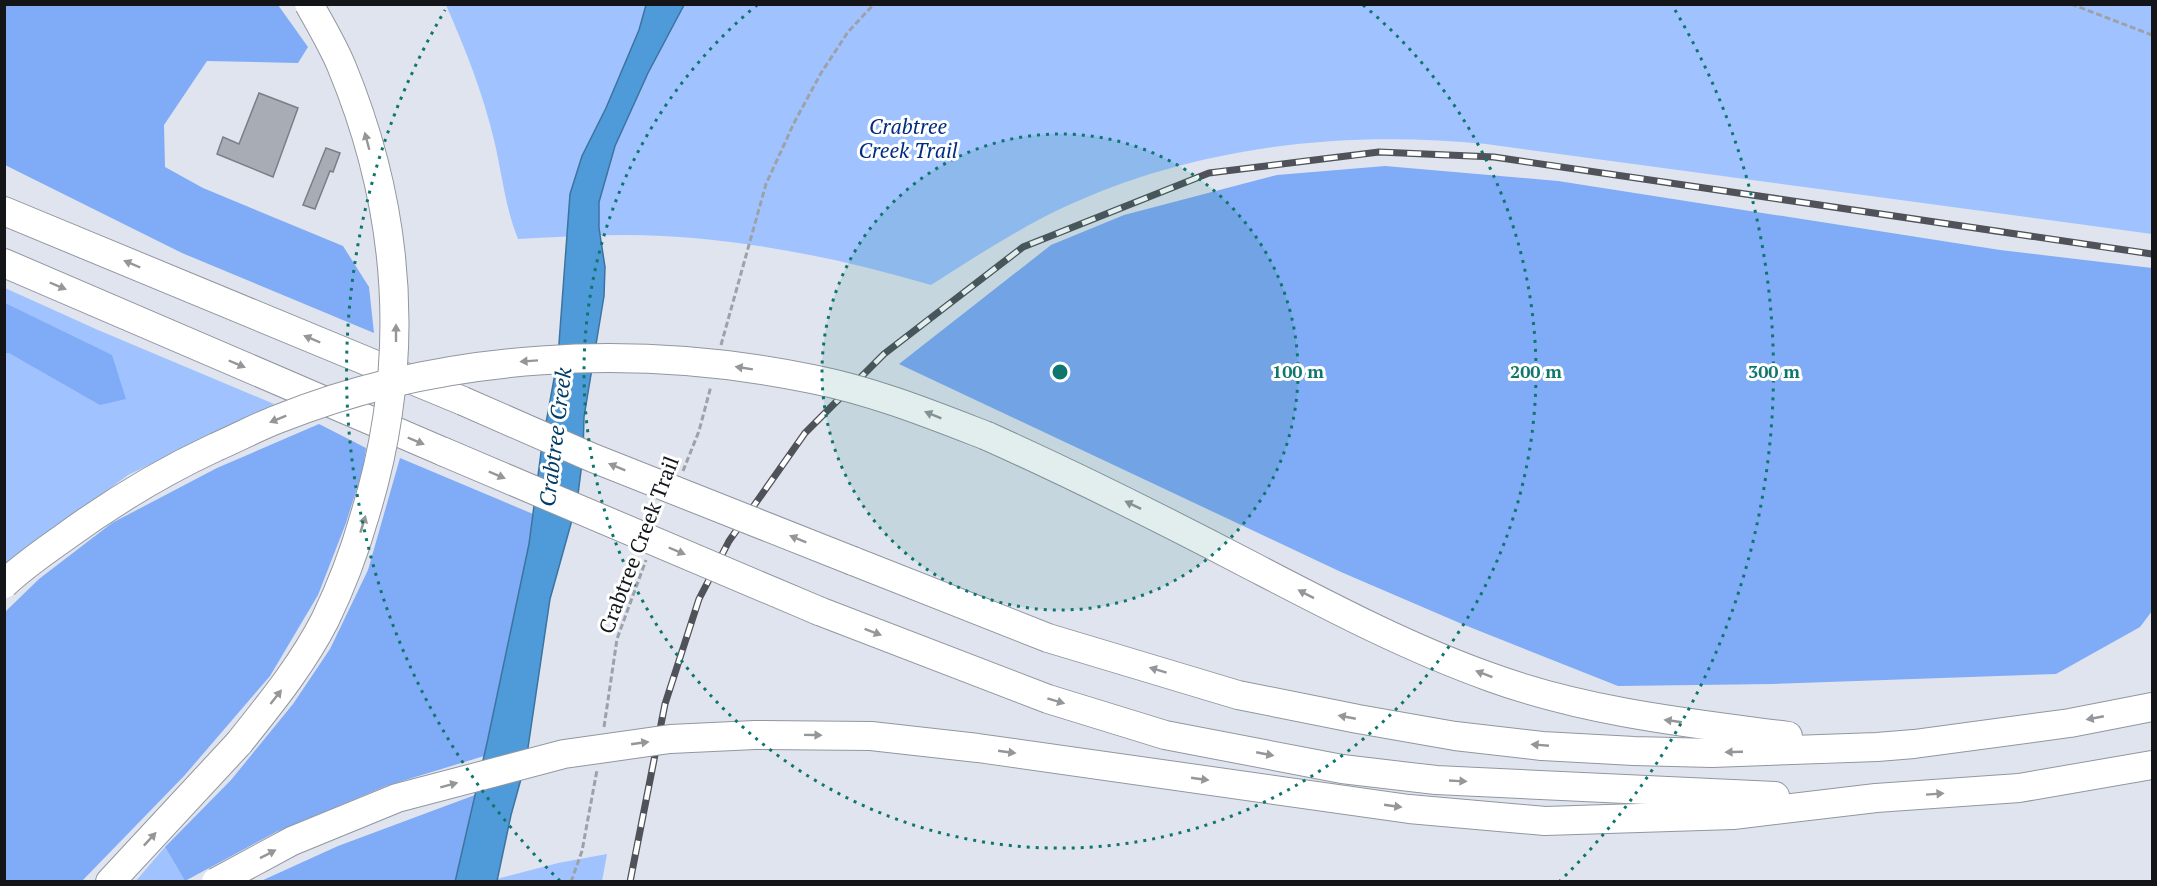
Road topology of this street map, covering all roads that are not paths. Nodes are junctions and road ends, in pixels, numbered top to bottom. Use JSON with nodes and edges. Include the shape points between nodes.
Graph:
{"nodes":[{"id":1,"x":309,"y":4,"type":"edge"},
{"id":2,"x":4,"y":211,"type":"edge"},
{"id":3,"x":4,"y":263,"type":"edge"},
{"id":4,"x":4,"y":584,"type":"edge"},
{"id":5,"x":2152,"y":707,"type":"edge"},
{"id":6,"x":1877,"y":747,"type":"junction"},
{"id":7,"x":2152,"y":765,"type":"edge"},
{"id":8,"x":1876,"y":798,"type":"junction"},
{"id":9,"x":110,"y":882,"type":"edge"},
{"id":10,"x":216,"y":882,"type":"edge"}],
"edges":[{"from":9,"to":1,"type":"highway","one_way":true,"bridge":true,"via":[[239,743],[286,684],[325,620],[356,547],[378,474],[390,412],[396,335],[393,264],[383,201],[362,123],[344,74]]},
{"from":6,"to":2,"type":"highway","one_way":true,"bridge":true,"via":[[1712,753],[1542,746],[1455,736],[1238,695],[1048,638],[593,458]]},
{"from":3,"to":8,"type":"highway","one_way":true,"bridge":true,"via":[[819,611],[1048,699],[1165,735],[1342,769],[1436,780]]},
{"from":6,"to":4,"type":"highway","one_way":true,"bridge":true,"via":[[1645,717],[1492,678],[1404,643],[1155,516],[987,436],[908,405],[814,379],[723,364],[603,358],[525,361],[425,375],[353,394],[279,418],[178,465],[98,512]]},
{"from":5,"to":6,"type":"highway","one_way":true,"via":[[2070,723]]},
{"from":8,"to":7,"type":"highway","one_way":true,"via":[[2019,788]]},
{"from":10,"to":8,"type":"highway","one_way":true,"bridge":true,"via":[[292,842],[397,798],[564,754],[670,739],[871,736],[1409,808],[1545,821],[1732,815]]}]}
